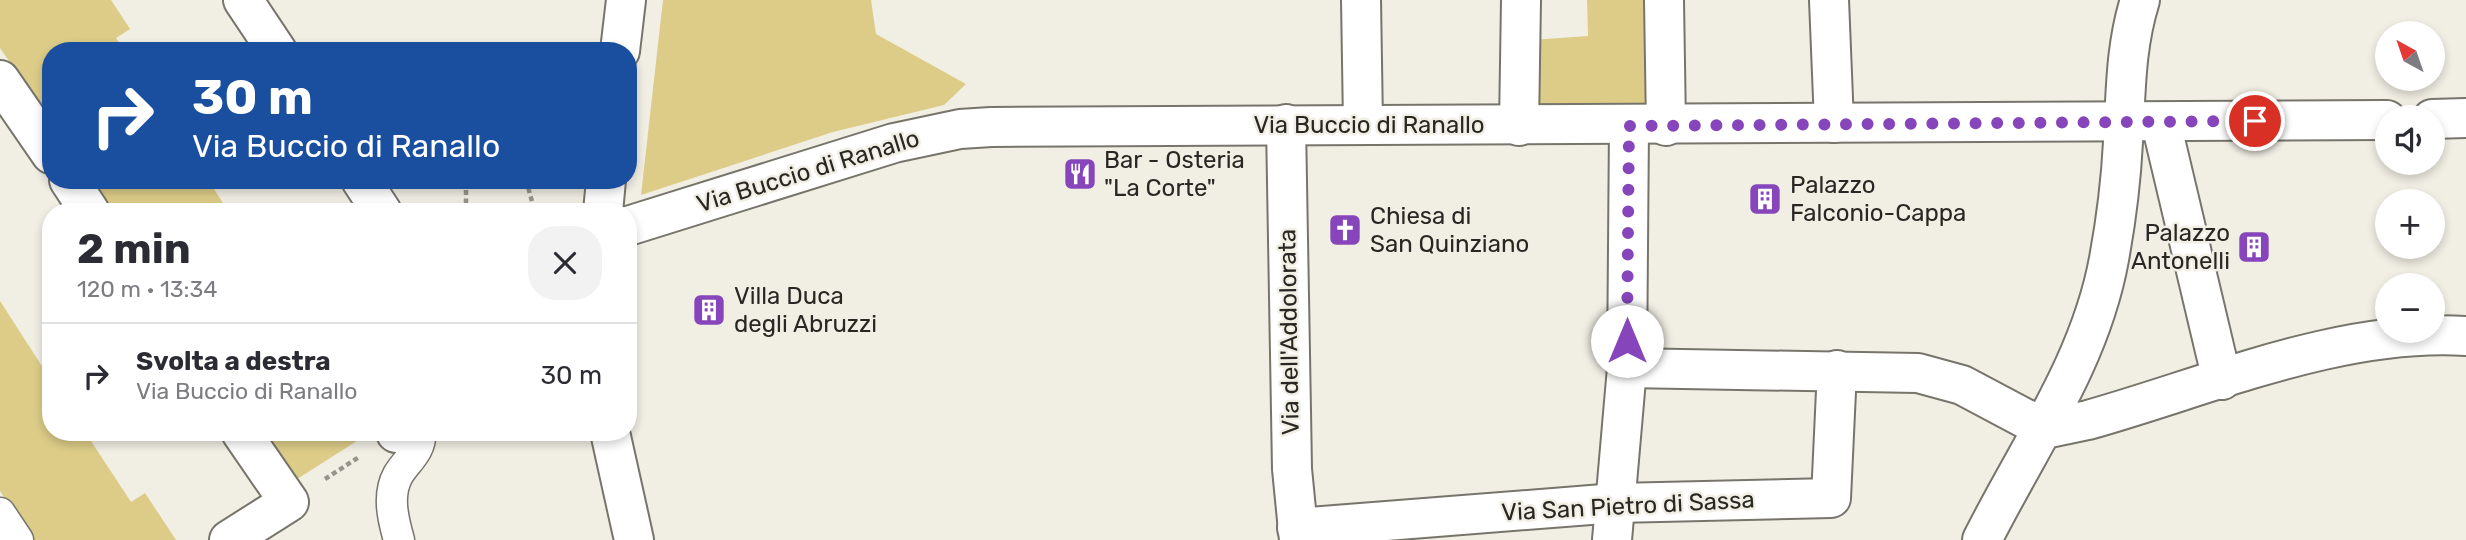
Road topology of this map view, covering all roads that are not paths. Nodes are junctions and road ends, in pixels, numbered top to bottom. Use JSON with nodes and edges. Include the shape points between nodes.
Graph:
{"nodes":[{"id":1,"x":243,"y":0,"type":"edge"},
{"id":2,"x":626,"y":0,"type":"edge"},
{"id":3,"x":1362,"y":0,"type":"edge"},
{"id":4,"x":1521,"y":0,"type":"edge"},
{"id":5,"x":1664,"y":0,"type":"edge"},
{"id":6,"x":1829,"y":0,"type":"edge"},
{"id":7,"x":2140,"y":0,"type":"edge"},
{"id":8,"x":270,"y":42,"type":"edge"},
{"id":9,"x":621,"y":42,"type":"edge"},
{"id":10,"x":0,"y":80,"type":"edge"},
{"id":11,"x":2466,"y":118,"type":"edge"},
{"id":12,"x":2445,"y":119,"type":"edge"},
{"id":13,"x":2375,"y":120,"type":"edge"},
{"id":14,"x":1834,"y":122,"type":"junction"},
{"id":15,"x":2142,"y":123,"type":"junction"},
{"id":16,"x":1286,"y":124,"type":"junction"},
{"id":17,"x":1363,"y":124,"type":"junction"},
{"id":18,"x":1520,"y":126,"type":"junction"},
{"id":19,"x":1629,"y":126,"type":"junction"},
{"id":20,"x":1666,"y":126,"type":"junction"},
{"id":21,"x":42,"y":141,"type":"edge"},
{"id":22,"x":637,"y":223,"type":"edge"},
{"id":23,"x":2466,"y":336,"type":"edge"},
{"id":24,"x":1627,"y":368,"type":"junction"},
{"id":25,"x":1837,"y":370,"type":"junction"},
{"id":26,"x":2222,"y":380,"type":"junction"},
{"id":27,"x":2045,"y":429,"type":"junction"},
{"id":28,"x":247,"y":441,"type":"edge"},
{"id":29,"x":419,"y":441,"type":"edge"},
{"id":30,"x":612,"y":441,"type":"edge"},
{"id":31,"x":0,"y":513,"type":"edge"},
{"id":32,"x":1614,"y":522,"type":"edge"},
{"id":33,"x":1298,"y":534,"type":"edge"},
{"id":34,"x":231,"y":539,"type":"edge"},
{"id":35,"x":18,"y":540,"type":"edge"},
{"id":36,"x":399,"y":540,"type":"edge"},
{"id":37,"x":634,"y":540,"type":"edge"},
{"id":38,"x":1982,"y":540,"type":"edge"}],
"edges":[{"from":1,"to":8,"type":"street"},
{"from":2,"to":9,"type":"street"},
{"from":3,"to":17,"type":"street"},
{"from":4,"to":18,"type":"street"},
{"from":5,"to":20,"type":"street"},
{"from":6,"to":14,"type":"street"},
{"from":7,"to":15,"type":"street","via":[[2129,34]]},
{"from":10,"to":21,"type":"street"},
{"from":11,"to":12,"type":"street"},
{"from":13,"to":15,"type":"street","name":"Via Buccio di Ranallo"},
{"from":14,"to":15,"type":"street","name":"Via Buccio di Ranallo"},
{"from":14,"to":20,"type":"street","name":"Via Buccio di Ranallo"},
{"from":15,"to":26,"type":"street"},
{"from":15,"to":27,"type":"street","via":[[2115,222],[2102,293]]},
{"from":16,"to":17,"type":"street","name":"Via Buccio di Ranallo"},
{"from":16,"to":22,"type":"street","name":"Via Buccio di Ranallo","via":[[960,129],[894,143]]},
{"from":16,"to":33,"type":"street","name":"Via dell'Addolorata","via":[[1292,469]]},
{"from":17,"to":18,"type":"street","name":"Via Buccio di Ranallo"},
{"from":18,"to":19,"type":"street","name":"Via Buccio di Ranallo"},
{"from":19,"to":20,"type":"street","name":"Via Buccio di Ranallo"},
{"from":19,"to":24,"type":"street"},
{"from":23,"to":26,"type":"street","via":[[2412,335],[2347,344]]},
{"from":24,"to":25,"type":"street"},
{"from":24,"to":32,"type":"street"},
{"from":25,"to":27,"type":"street","via":[[1940,377]]},
{"from":25,"to":32,"type":"street","name":"Via San Pietro di Sassa","via":[[1831,498]]},
{"from":26,"to":27,"type":"street"},
{"from":27,"to":38,"type":"street"},
{"from":28,"to":34,"type":"street","via":[[289,502]]},
{"from":29,"to":36,"type":"lane","via":[[392,491]]},
{"from":30,"to":37,"type":"street"},
{"from":31,"to":35,"type":"lane"},
{"from":32,"to":33,"type":"street","name":"Via San Pietro di Sassa"}]}
